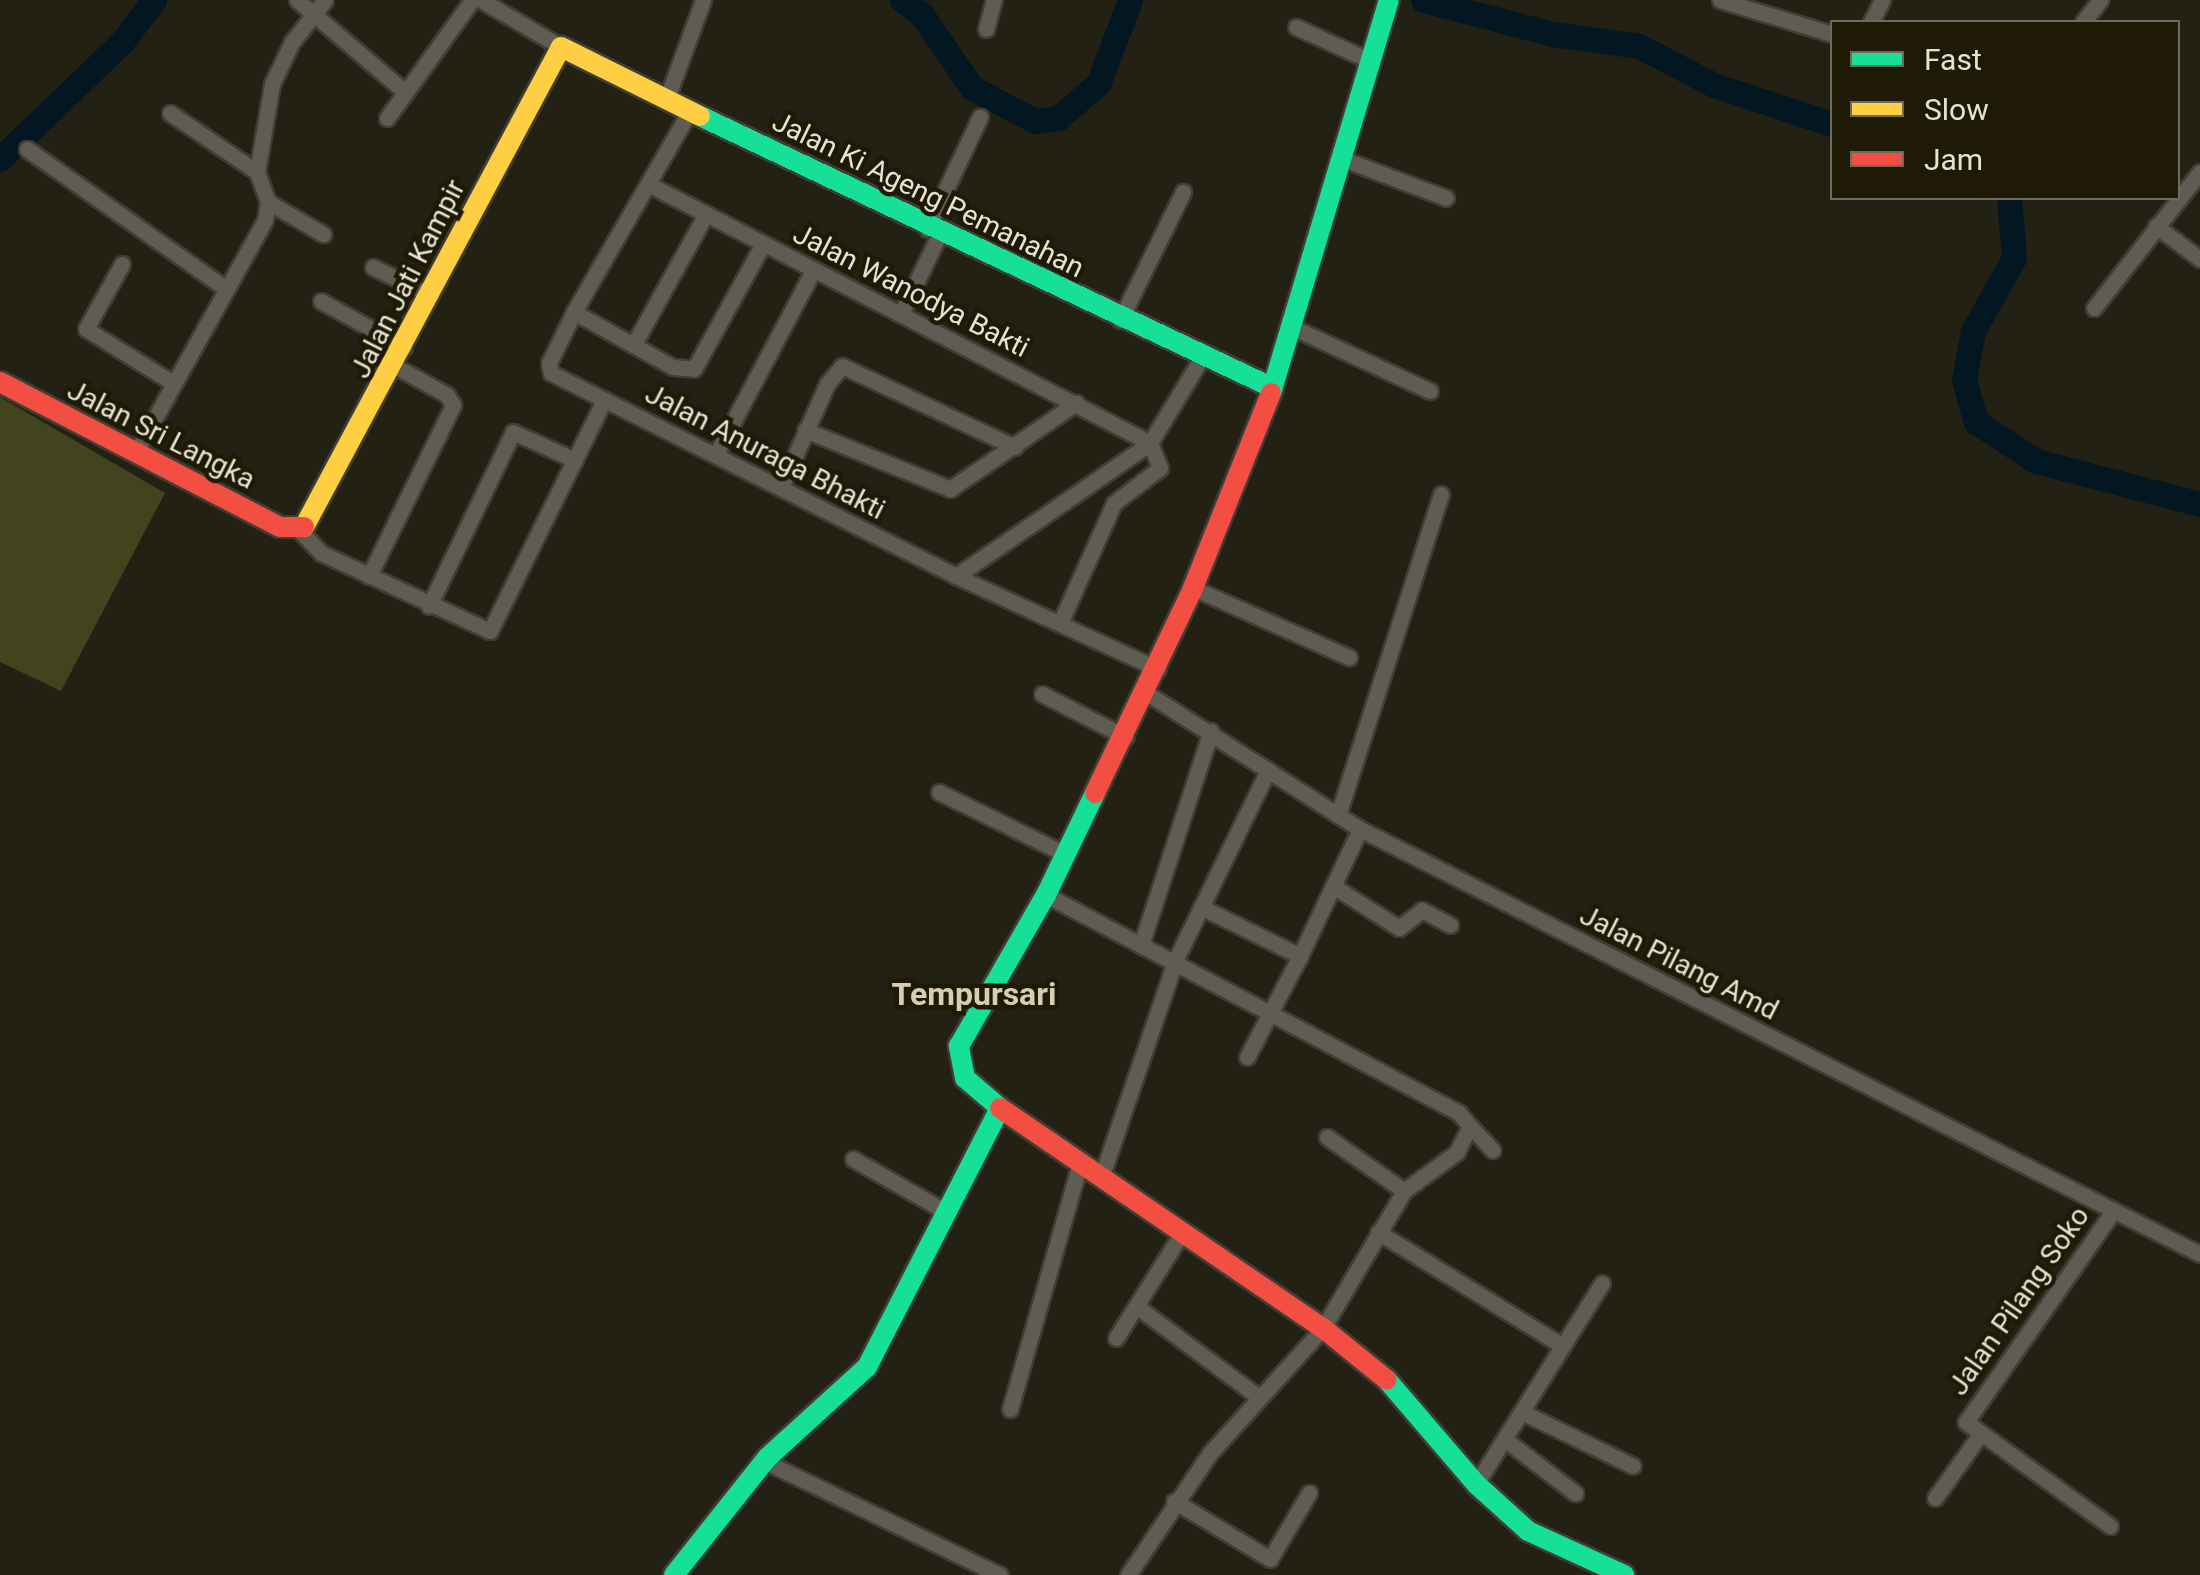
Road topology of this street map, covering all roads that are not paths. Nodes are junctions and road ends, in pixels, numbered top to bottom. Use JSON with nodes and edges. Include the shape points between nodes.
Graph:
{"nodes":[{"id":1,"x":297,"y":0,"type":"edge"},
{"id":2,"x":325,"y":0,"type":"edge"},
{"id":3,"x":472,"y":0,"type":"edge"},
{"id":4,"x":481,"y":0,"type":"edge"},
{"id":5,"x":703,"y":0,"type":"edge"},
{"id":6,"x":994,"y":0,"type":"edge"},
{"id":7,"x":1720,"y":0,"type":"edge"},
{"id":8,"x":2100,"y":0,"type":"edge"},
{"id":9,"x":1738,"y":2,"type":"edge"},
{"id":10,"x":1387,"y":8,"type":"edge"},
{"id":11,"x":311,"y":16,"type":"junction"},
{"id":12,"x":2085,"y":20,"type":"edge"},
{"id":13,"x":1296,"y":27,"type":"dead end"},
{"id":14,"x":986,"y":29,"type":"dead end"},
{"id":15,"x":1830,"y":33,"type":"edge"},
{"id":16,"x":561,"y":47,"type":"junction"},
{"id":17,"x":1371,"y":61,"type":"junction"},
{"id":18,"x":406,"y":92,"type":"junction"},
{"id":19,"x":666,"y":98,"type":"junction"},
{"id":20,"x":691,"y":109,"type":"junction"},
{"id":21,"x":170,"y":113,"type":"dead end"},
{"id":22,"x":980,"y":117,"type":"dead end"},
{"id":23,"x":387,"y":118,"type":"dead end"},
{"id":24,"x":27,"y":148,"type":"dead end"},
{"id":25,"x":1343,"y":159,"type":"junction"},
{"id":26,"x":257,"y":172,"type":"junction"},
{"id":27,"x":2196,"y":177,"type":"edge"},
{"id":28,"x":650,"y":185,"type":"junction"},
{"id":29,"x":1183,"y":192,"type":"dead end"},
{"id":30,"x":2180,"y":197,"type":"edge"},
{"id":31,"x":1446,"y":198,"type":"dead end"},
{"id":32,"x":2177,"y":200,"type":"edge"},
{"id":33,"x":268,"y":202,"type":"junction"},
{"id":34,"x":706,"y":214,"type":"junction"},
{"id":35,"x":2156,"y":226,"type":"junction"},
{"id":36,"x":933,"y":232,"type":"junction"},
{"id":37,"x":324,"y":234,"type":"dead end"},
{"id":38,"x":763,"y":244,"type":"junction"},
{"id":39,"x":2200,"y":260,"type":"edge"},
{"id":40,"x":122,"y":264,"type":"dead end"},
{"id":41,"x":374,"y":266,"type":"dead end"},
{"id":42,"x":814,"y":268,"type":"junction"},
{"id":43,"x":226,"y":289,"type":"junction"},
{"id":44,"x":430,"y":294,"type":"junction"},
{"id":45,"x":321,"y":302,"type":"dead end"},
{"id":46,"x":2094,"y":308,"type":"dead end"},
{"id":47,"x":574,"y":312,"type":"junction"},
{"id":48,"x":901,"y":314,"type":"junction"},
{"id":49,"x":1120,"y":320,"type":"junction"},
{"id":50,"x":1292,"y":327,"type":"junction"},
{"id":51,"x":635,"y":342,"type":"junction"},
{"id":52,"x":399,"y":357,"type":"junction"},
{"id":53,"x":1202,"y":357,"type":"junction"},
{"id":54,"x":0,"y":382,"type":"edge"},
{"id":55,"x":172,"y":383,"type":"junction"},
{"id":56,"x":1273,"y":388,"type":"junction"},
{"id":57,"x":1430,"y":391,"type":"dead end"},
{"id":58,"x":604,"y":400,"type":"junction"},
{"id":59,"x":1076,"y":403,"type":"junction"},
{"id":60,"x":804,"y":430,"type":"junction"},
{"id":61,"x":1150,"y":443,"type":"junction"},
{"id":62,"x":1015,"y":447,"type":"junction"},
{"id":63,"x":136,"y":452,"type":"junction"},
{"id":64,"x":716,"y":454,"type":"junction"},
{"id":65,"x":575,"y":460,"type":"junction"},
{"id":66,"x":781,"y":486,"type":"junction"},
{"id":67,"x":1441,"y":494,"type":"dead end"},
{"id":68,"x":299,"y":530,"type":"junction"},
{"id":69,"x":369,"y":576,"type":"junction"},
{"id":70,"x":956,"y":576,"type":"junction"},
{"id":71,"x":1193,"y":588,"type":"junction"},
{"id":72,"x":429,"y":606,"type":"junction"},
{"id":73,"x":1060,"y":624,"type":"junction"},
{"id":74,"x":1349,"y":657,"type":"dead end"},
{"id":75,"x":1158,"y":669,"type":"junction"},
{"id":76,"x":1042,"y":694,"type":"dead end"},
{"id":77,"x":1148,"y":694,"type":"junction"},
{"id":78,"x":1211,"y":731,"type":"junction"},
{"id":79,"x":1126,"y":737,"type":"junction"},
{"id":80,"x":1268,"y":770,"type":"junction"},
{"id":81,"x":939,"y":792,"type":"dead end"},
{"id":82,"x":1338,"y":816,"type":"junction"},
{"id":83,"x":1360,"y":828,"type":"junction"},
{"id":84,"x":1066,"y":854,"type":"junction"},
{"id":85,"x":1332,"y":886,"type":"junction"},
{"id":86,"x":1046,"y":895,"type":"junction"},
{"id":87,"x":1201,"y":906,"type":"junction"},
{"id":88,"x":1450,"y":925,"type":"dead end"},
{"id":89,"x":1142,"y":942,"type":"junction"},
{"id":90,"x":1300,"y":956,"type":"junction"},
{"id":91,"x":1176,"y":960,"type":"junction"},
{"id":92,"x":1272,"y":1014,"type":"junction"},
{"id":93,"x":1246,"y":1057,"type":"dead end"},
{"id":94,"x":1000,"y":1108,"type":"junction"},
{"id":95,"x":1470,"y":1126,"type":"junction"},
{"id":96,"x":1327,"y":1137,"type":"dead end"},
{"id":97,"x":1492,"y":1150,"type":"dead end"},
{"id":98,"x":853,"y":1159,"type":"dead end"},
{"id":99,"x":1080,"y":1163,"type":"junction"},
{"id":100,"x":1102,"y":1176,"type":"junction"},
{"id":101,"x":1404,"y":1191,"type":"junction"},
{"id":102,"x":943,"y":1210,"type":"junction"},
{"id":103,"x":2113,"y":1212,"type":"junction"},
{"id":104,"x":1183,"y":1231,"type":"junction"},
{"id":105,"x":1378,"y":1232,"type":"junction"},
{"id":106,"x":2200,"y":1254,"type":"edge"},
{"id":107,"x":1602,"y":1284,"type":"dead end"},
{"id":108,"x":1136,"y":1306,"type":"junction"},
{"id":109,"x":1322,"y":1328,"type":"junction"},
{"id":110,"x":1116,"y":1338,"type":"dead end"},
{"id":111,"x":1561,"y":1346,"type":"junction"},
{"id":112,"x":1260,"y":1398,"type":"junction"},
{"id":113,"x":1010,"y":1410,"type":"dead end"},
{"id":114,"x":1522,"y":1412,"type":"junction"},
{"id":115,"x":1980,"y":1436,"type":"junction"},
{"id":116,"x":1506,"y":1442,"type":"junction"},
{"id":117,"x":764,"y":1461,"type":"junction"},
{"id":118,"x":1633,"y":1466,"type":"dead end"},
{"id":119,"x":1476,"y":1484,"type":"junction"},
{"id":120,"x":1575,"y":1492,"type":"dead end"},
{"id":121,"x":1309,"y":1494,"type":"dead end"},
{"id":122,"x":1936,"y":1498,"type":"dead end"},
{"id":123,"x":1174,"y":1501,"type":"junction"},
{"id":124,"x":2110,"y":1526,"type":"dead end"},
{"id":125,"x":674,"y":1575,"type":"edge"},
{"id":126,"x":1000,"y":1575,"type":"edge"},
{"id":127,"x":1128,"y":1575,"type":"edge"},
{"id":128,"x":1624,"y":1575,"type":"edge"}],
"edges":[{"from":1,"to":11,"type":"street"},
{"from":2,"to":11,"type":"street"},
{"from":3,"to":18,"type":"street"},
{"from":4,"to":16,"type":"street"},
{"from":5,"to":19,"type":"street"},
{"from":6,"to":14,"type":"street"},
{"from":7,"to":9,"type":"street"},
{"from":8,"to":12,"type":"street"},
{"from":9,"to":15,"type":"street"},
{"from":10,"to":17,"type":"street"},
{"from":11,"to":18,"type":"street"},
{"from":11,"to":26,"type":"street","via":[[272,84]]},
{"from":13,"to":17,"type":"street"},
{"from":16,"to":19,"type":"street","name":"Jalan Ki Ageng Pemanahan"},
{"from":16,"to":44,"type":"street","name":"Jalan Jati Kampir"},
{"from":17,"to":25,"type":"street"},
{"from":18,"to":23,"type":"street"},
{"from":19,"to":20,"type":"street","name":"Jalan Ki Ageng Pemanahan"},
{"from":20,"to":28,"type":"street"},
{"from":20,"to":36,"type":"street","name":"Jalan Ki Ageng Pemanahan"},
{"from":21,"to":26,"type":"street"},
{"from":22,"to":36,"type":"street"},
{"from":24,"to":43,"type":"street"},
{"from":25,"to":31,"type":"street"},
{"from":25,"to":50,"type":"street"},
{"from":26,"to":33,"type":"street"},
{"from":27,"to":30,"type":"street"},
{"from":28,"to":34,"type":"street","name":"Jalan Wanodya Bakti"},
{"from":28,"to":47,"type":"street"},
{"from":29,"to":49,"type":"street"},
{"from":32,"to":35,"type":"street"},
{"from":33,"to":37,"type":"street"},
{"from":33,"to":43,"type":"street","via":[[260,231]]},
{"from":34,"to":38,"type":"street","name":"Jalan Wanodya Bakti"},
{"from":34,"to":51,"type":"street"},
{"from":35,"to":39,"type":"street"},
{"from":35,"to":46,"type":"street"},
{"from":36,"to":48,"type":"street"},
{"from":36,"to":49,"type":"street","name":"Jalan Ki Ageng Pemanahan"},
{"from":38,"to":42,"type":"street","name":"Jalan Wanodya Bakti"},
{"from":38,"to":51,"type":"street","via":[[697,366],[678,369]]},
{"from":40,"to":55,"type":"street","via":[[86,329]]},
{"from":41,"to":44,"type":"street"},
{"from":42,"to":48,"type":"street","name":"Jalan Wanodya Bakti"},
{"from":42,"to":64,"type":"street"},
{"from":43,"to":55,"type":"street"},
{"from":44,"to":52,"type":"street","name":"Jalan Jati Kampir"},
{"from":45,"to":52,"type":"street"},
{"from":47,"to":51,"type":"street"},
{"from":47,"to":58,"type":"street","name":"Jalan Anuraga Bhakti","via":[[549,362],[551,373]]},
{"from":48,"to":59,"type":"street","name":"Jalan Wanodya Bakti"},
{"from":49,"to":53,"type":"street","name":"Jalan Ki Ageng Pemanahan"},
{"from":50,"to":56,"type":"street"},
{"from":50,"to":57,"type":"street"},
{"from":52,"to":68,"type":"street","name":"Jalan Jati Kampir","via":[[315,520]]},
{"from":52,"to":69,"type":"street","via":[[453,404]]},
{"from":53,"to":56,"type":"street","name":"Jalan Ki Ageng Pemanahan"},
{"from":53,"to":61,"type":"street"},
{"from":54,"to":63,"type":"street","name":"Jalan Sri Langka"},
{"from":55,"to":63,"type":"street"},
{"from":56,"to":71,"type":"street"},
{"from":58,"to":64,"type":"street","name":"Jalan Anuraga Bhakti"},
{"from":58,"to":65,"type":"street"},
{"from":59,"to":61,"type":"street","name":"Jalan Wanodya Bakti"},
{"from":59,"to":62,"type":"street"},
{"from":60,"to":62,"type":"street","via":[[942,490],[958,487]]},
{"from":60,"to":62,"type":"street","via":[[834,374],[846,366]]},
{"from":60,"to":66,"type":"street"},
{"from":61,"to":70,"type":"street"},
{"from":61,"to":73,"type":"street","via":[[1160,468],[1114,504]]},
{"from":63,"to":68,"type":"street","name":"Jalan Sri Langka","via":[[280,528]]},
{"from":64,"to":66,"type":"street","name":"Jalan Anuraga Bhakti"},
{"from":65,"to":72,"type":"street","via":[[490,631]]},
{"from":65,"to":72,"type":"street","via":[[510,434]]},
{"from":66,"to":70,"type":"street","name":"Jalan Anuraga Bhakti"},
{"from":67,"to":82,"type":"street"},
{"from":68,"to":69,"type":"street","via":[[312,548]]},
{"from":69,"to":72,"type":"street"},
{"from":70,"to":73,"type":"street","name":"Jalan Anuraga Bhakti"},
{"from":71,"to":74,"type":"street","via":[[1298,640]]},
{"from":71,"to":75,"type":"street"},
{"from":73,"to":75,"type":"street","name":"Jalan Anuraga Bhakti"},
{"from":75,"to":77,"type":"street"},
{"from":76,"to":79,"type":"street"},
{"from":77,"to":78,"type":"street","name":"Jalan Pilang Amd"},
{"from":77,"to":79,"type":"street"},
{"from":78,"to":80,"type":"street","name":"Jalan Pilang Amd"},
{"from":78,"to":89,"type":"street"},
{"from":79,"to":84,"type":"street"},
{"from":80,"to":82,"type":"street","name":"Jalan Pilang Amd"},
{"from":80,"to":87,"type":"street"},
{"from":81,"to":84,"type":"street"},
{"from":82,"to":83,"type":"street","name":"Jalan Pilang Amd"},
{"from":83,"to":85,"type":"street"},
{"from":83,"to":103,"type":"street","name":"Jalan Pilang Amd"},
{"from":84,"to":86,"type":"street"},
{"from":85,"to":88,"type":"street","via":[[1400,928],[1422,910]]},
{"from":85,"to":90,"type":"street"},
{"from":86,"to":89,"type":"street"},
{"from":86,"to":94,"type":"street","via":[[958,1046],[965,1078]]},
{"from":87,"to":90,"type":"street"},
{"from":87,"to":91,"type":"street"},
{"from":89,"to":91,"type":"street"},
{"from":90,"to":92,"type":"street"},
{"from":91,"to":92,"type":"street"},
{"from":91,"to":100,"type":"street"},
{"from":92,"to":93,"type":"street"},
{"from":92,"to":95,"type":"street","via":[[1459,1113]]},
{"from":94,"to":99,"type":"street"},
{"from":94,"to":102,"type":"street"},
{"from":95,"to":97,"type":"street"},
{"from":95,"to":101,"type":"street","via":[[1457,1152]]},
{"from":96,"to":101,"type":"street"},
{"from":98,"to":102,"type":"street"},
{"from":99,"to":100,"type":"street"},
{"from":99,"to":113,"type":"street"},
{"from":100,"to":104,"type":"street"},
{"from":101,"to":105,"type":"street"},
{"from":102,"to":117,"type":"street","via":[[867,1366]]},
{"from":103,"to":106,"type":"street","name":"Jalan Pilang Amd"},
{"from":103,"to":115,"type":"street","name":"Jalan Pilang Soko","via":[[1968,1416],[1968,1427]]},
{"from":104,"to":108,"type":"street"},
{"from":104,"to":109,"type":"street"},
{"from":105,"to":109,"type":"street"},
{"from":105,"to":111,"type":"street"},
{"from":107,"to":111,"type":"street"},
{"from":108,"to":110,"type":"street"},
{"from":108,"to":112,"type":"street"},
{"from":109,"to":112,"type":"street"},
{"from":109,"to":119,"type":"street","via":[[1410,1401]]},
{"from":111,"to":114,"type":"street"},
{"from":112,"to":123,"type":"street"},
{"from":114,"to":116,"type":"street"},
{"from":114,"to":118,"type":"street"},
{"from":115,"to":122,"type":"street"},
{"from":115,"to":124,"type":"street","name":"Jalan Pilang Soko"},
{"from":116,"to":119,"type":"street"},
{"from":116,"to":120,"type":"street"},
{"from":117,"to":125,"type":"street"},
{"from":117,"to":126,"type":"street"},
{"from":119,"to":128,"type":"street","via":[[1552,1546]]},
{"from":121,"to":123,"type":"street","via":[[1270,1558]]},
{"from":123,"to":127,"type":"street"}]}
